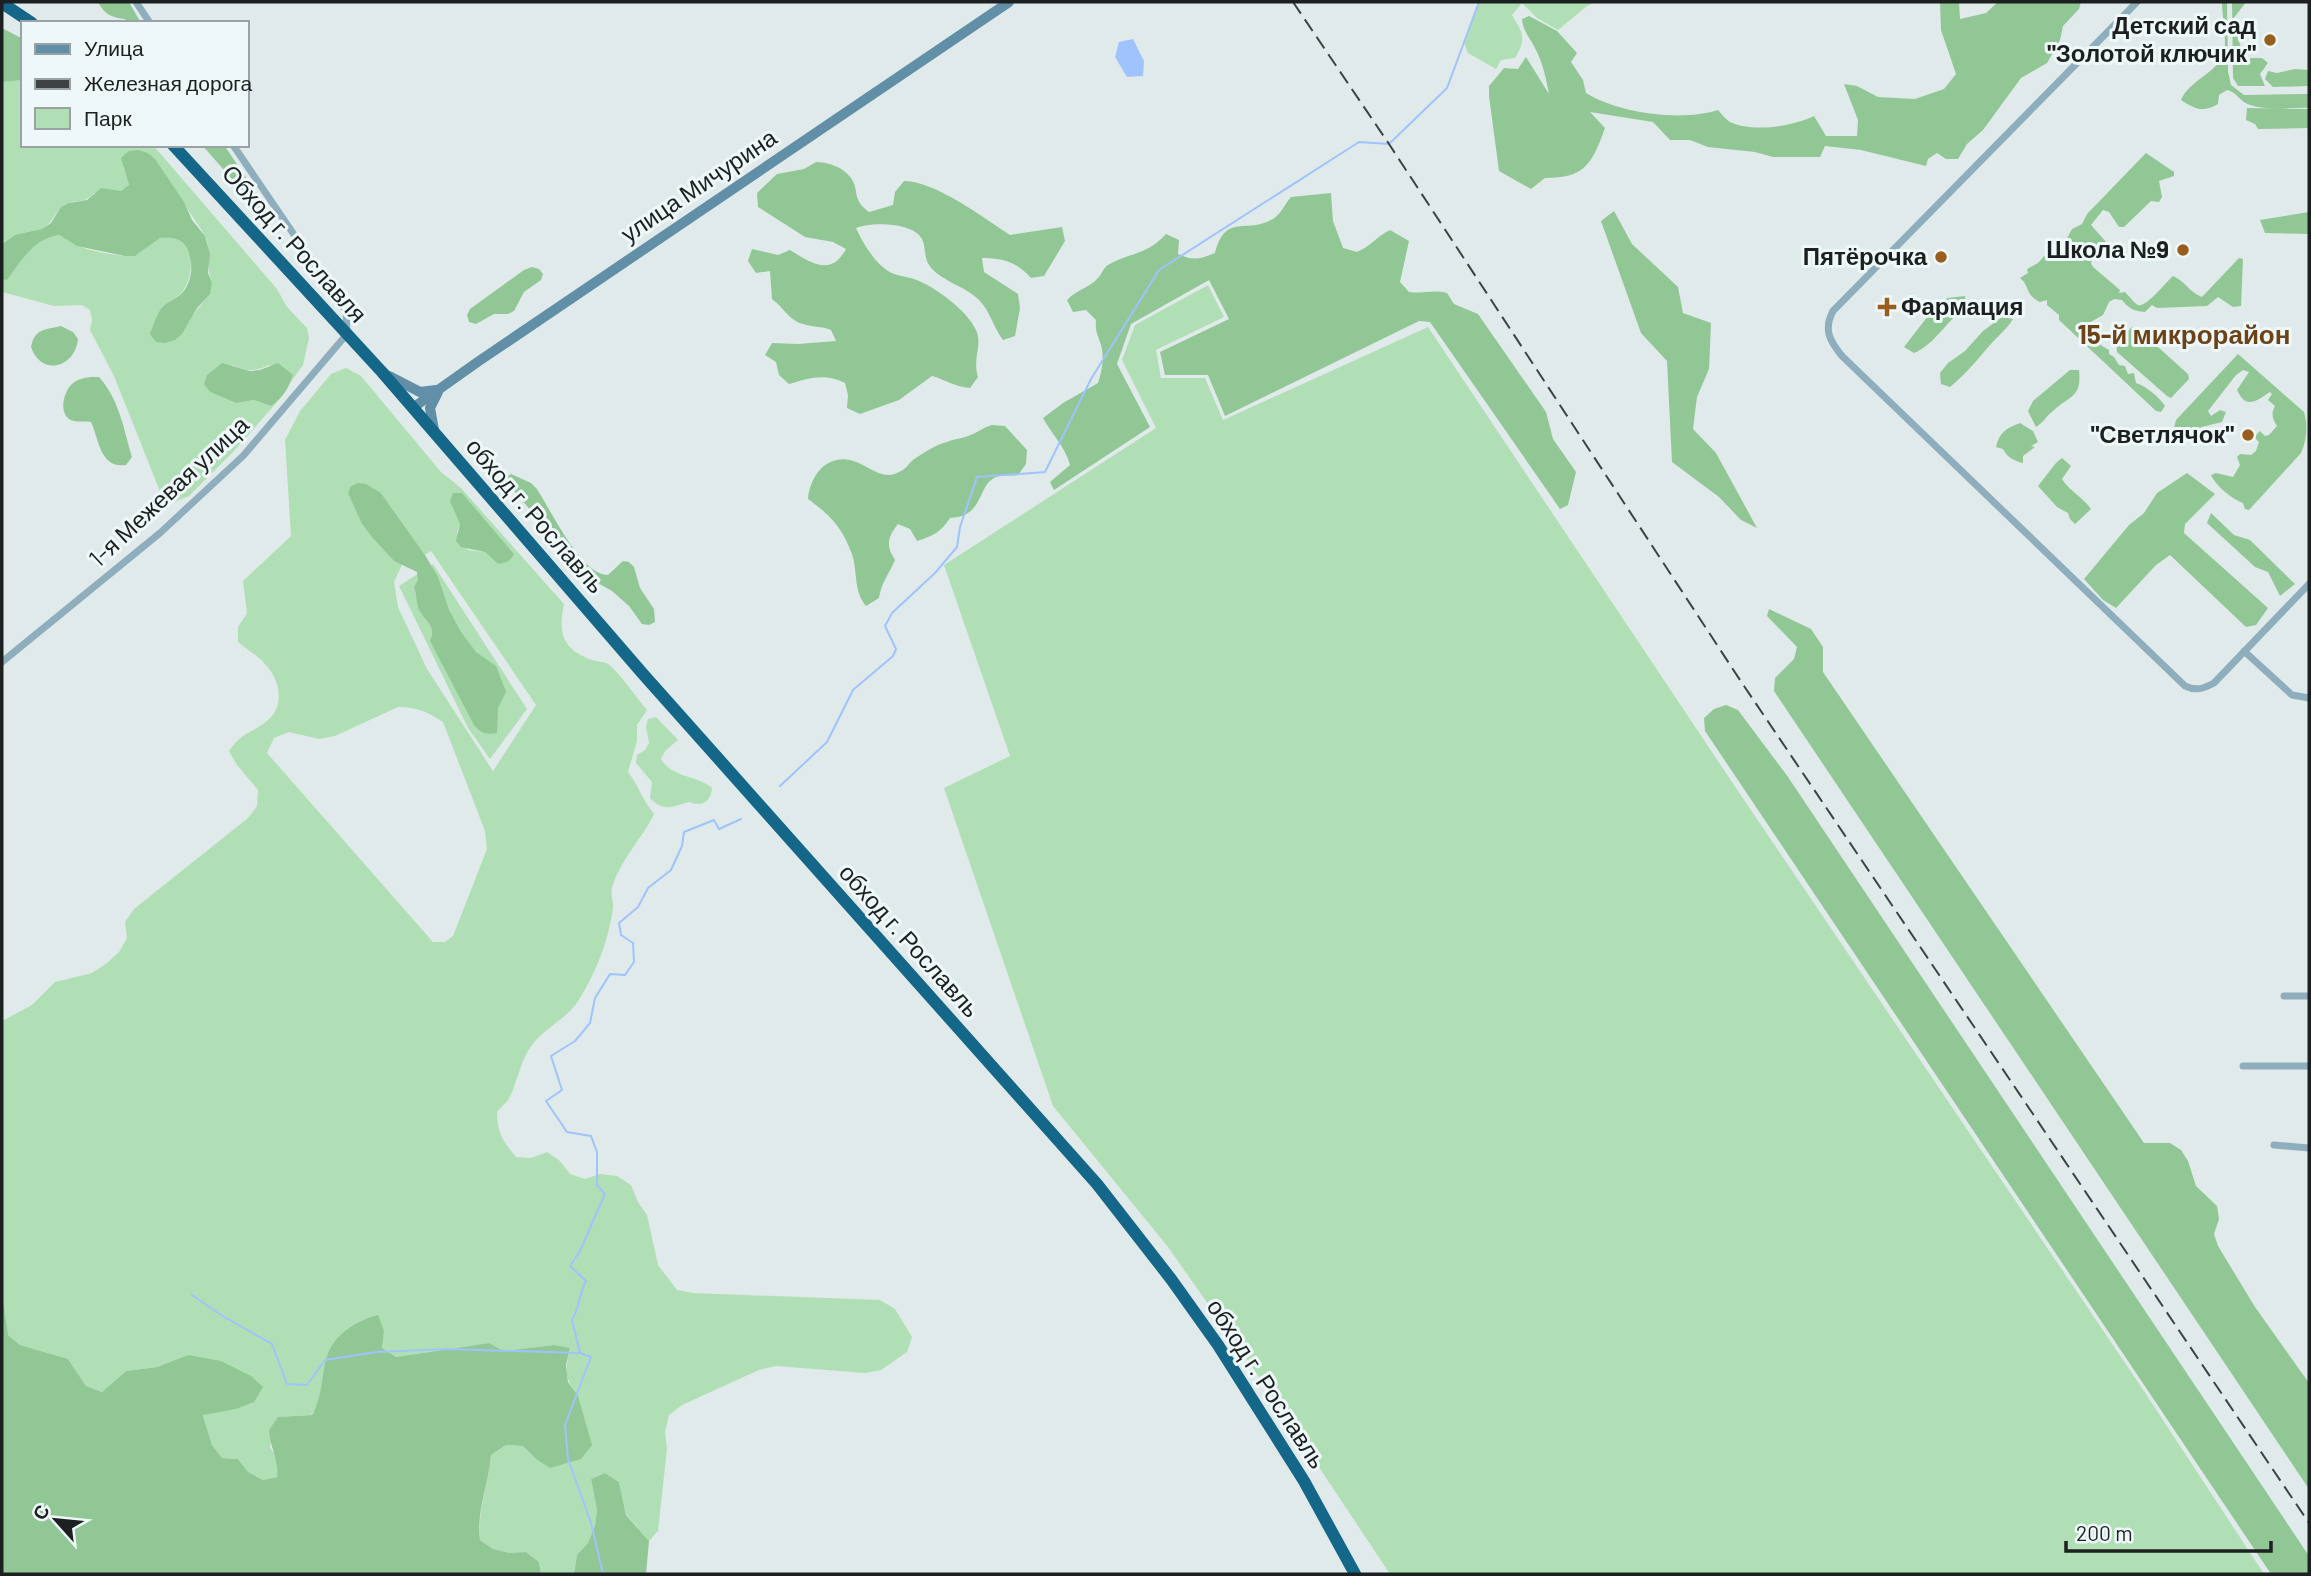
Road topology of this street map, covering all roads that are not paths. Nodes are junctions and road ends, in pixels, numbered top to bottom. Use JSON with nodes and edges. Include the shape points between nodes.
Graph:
{"nodes":[{"id":1,"x":136,"y":2,"type":"edge"},
{"id":2,"x":1009,"y":2,"type":"edge"},
{"id":3,"x":2137,"y":2,"type":"edge"},
{"id":4,"x":2,"y":3,"type":"edge"},
{"id":5,"x":29,"y":21,"type":"edge"},
{"id":6,"x":149,"y":21,"type":"edge"},
{"id":7,"x":175,"y":147,"type":"edge"},
{"id":8,"x":234,"y":147,"type":"edge"},
{"id":9,"x":347,"y":334,"type":"junction"},
{"id":10,"x":382,"y":372,"type":"junction"},
{"id":11,"x":440,"y":388,"type":"junction"},
{"id":12,"x":414,"y":407,"type":"junction"},
{"id":13,"x":434,"y":431,"type":"junction"},
{"id":14,"x":2309,"y":584,"type":"edge"},
{"id":15,"x":2245,"y":651,"type":"junction"},
{"id":16,"x":2,"y":662,"type":"edge"},
{"id":17,"x":2309,"y":698,"type":"edge"},
{"id":18,"x":2284,"y":996,"type":"dead end"},
{"id":19,"x":2309,"y":996,"type":"edge"},
{"id":20,"x":2243,"y":1066,"type":"dead end"},
{"id":21,"x":2309,"y":1066,"type":"edge"},
{"id":22,"x":2274,"y":1145,"type":"dead end"},
{"id":23,"x":2309,"y":1148,"type":"edge"},
{"id":24,"x":1355,"y":1574,"type":"edge"}],
"edges":[{"from":1,"to":6,"type":"street"},
{"from":2,"to":11,"type":"main road","name":"улица Мичурина"},
{"from":3,"to":15,"type":"street","via":[[1833,311],[1829,340],[2178,682],[2204,689]]},
{"from":4,"to":5,"type":"highway"},
{"from":7,"to":9,"type":"highway","name":"Обход г. Рославля"},
{"from":8,"to":9,"type":"street","via":[[346,311]]},
{"from":9,"to":10,"type":"highway","name":"Обход г. Рославля"},
{"from":9,"to":16,"type":"street","name":"1-я Межевая улица","via":[[243,456],[160,533]]},
{"from":10,"to":11,"type":"main road","via":[[420,392]]},
{"from":10,"to":12,"type":"highway","name":"обход г. Рославль"},
{"from":11,"to":12,"type":"main road","name":"улица Мичурина"},
{"from":11,"to":13,"type":"main road","via":[[430,408]]},
{"from":12,"to":13,"type":"highway","name":"обход г. Рославль"},
{"from":13,"to":24,"type":"highway","name":"обход г. Рославль","via":[[1097,1184],[1218,1345],[1304,1481]]},
{"from":14,"to":15,"type":"street"},
{"from":15,"to":17,"type":"street","via":[[2292,695]]},
{"from":18,"to":19,"type":"street"},
{"from":20,"to":21,"type":"street"},
{"from":22,"to":23,"type":"street"}]}
